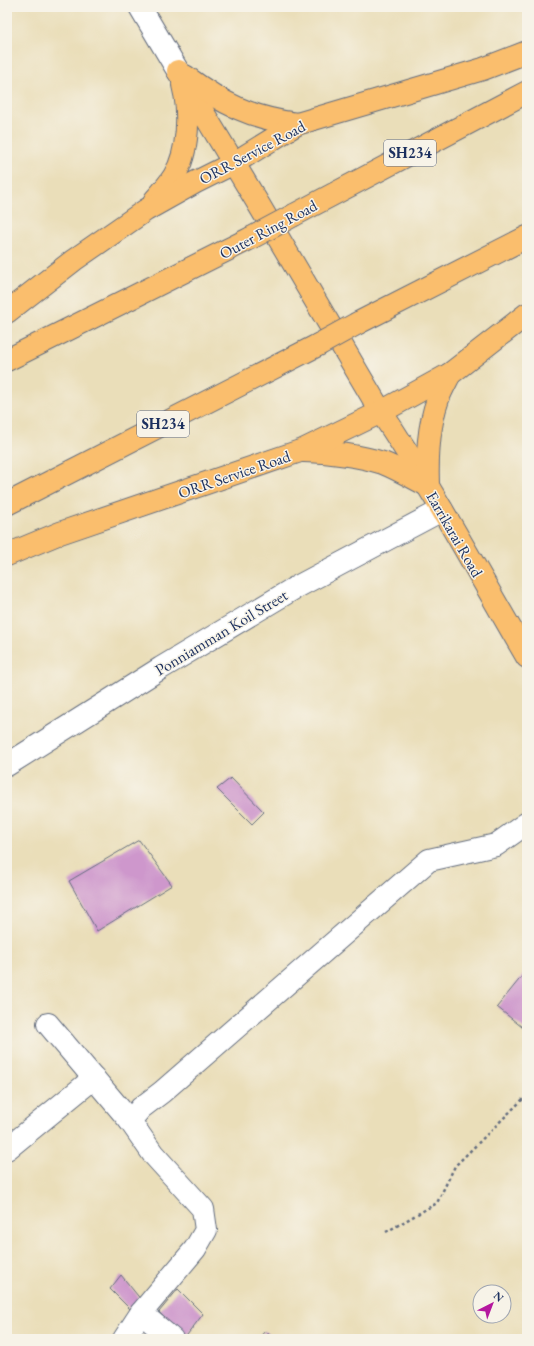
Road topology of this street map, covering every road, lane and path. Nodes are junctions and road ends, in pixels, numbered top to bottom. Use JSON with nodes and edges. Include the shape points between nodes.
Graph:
{"nodes":[{"id":1,"x":140,"y":7,"type":"edge"},
{"id":2,"x":527,"y":52,"type":"edge"},
{"id":3,"x":178,"y":71,"type":"junction"},
{"id":4,"x":527,"y":92,"type":"edge"},
{"id":5,"x":297,"y":124,"type":"junction"},
{"id":6,"x":234,"y":163,"type":"junction"},
{"id":7,"x":146,"y":210,"type":"junction"},
{"id":8,"x":527,"y":237,"type":"edge"},
{"id":9,"x":7,"y":312,"type":"edge"},
{"id":10,"x":527,"y":314,"type":"edge"},
{"id":11,"x":7,"y":360,"type":"edge"},
{"id":12,"x":450,"y":374,"type":"junction"},
{"id":13,"x":381,"y":412,"type":"junction"},
{"id":14,"x":303,"y":450,"type":"junction"},
{"id":15,"x":428,"y":486,"type":"junction"},
{"id":16,"x":7,"y":504,"type":"edge"},
{"id":17,"x":442,"y":510,"type":"junction"},
{"id":18,"x":7,"y":555,"type":"edge"},
{"id":19,"x":527,"y":657,"type":"edge"},
{"id":20,"x":7,"y":765,"type":"edge"},
{"id":21,"x":527,"y":823,"type":"edge"},
{"id":22,"x":48,"y":1024,"type":"dead end"},
{"id":23,"x":94,"y":1078,"type":"junction"},
{"id":24,"x":527,"y":1095,"type":"edge"},
{"id":25,"x":130,"y":1121,"type":"junction"},
{"id":26,"x":7,"y":1149,"type":"edge"},
{"id":27,"x":386,"y":1232,"type":"dead end"},
{"id":28,"x":141,"y":1313,"type":"junction"},
{"id":29,"x":124,"y":1339,"type":"edge"},
{"id":30,"x":172,"y":1339,"type":"edge"}],
"edges":[{"from":1,"to":3,"type":"street"},
{"from":2,"to":5,"type":"main road","name":"ORR Service Road","via":[[483,69]]},
{"from":3,"to":5,"type":"main road","via":[[235,108],[265,118]]},
{"from":3,"to":6,"type":"main road","name":"Earrikarai Road"},
{"from":3,"to":7,"type":"main road","via":[[185,92],[186,137],[175,175]]},
{"from":4,"to":11,"type":"main road","name":"Outer Ring Road","number":"SH234","bridge":true,"via":[[251,238]]},
{"from":5,"to":6,"type":"main road","name":"ORR Service Road"},
{"from":6,"to":7,"type":"main road","name":"ORR Service Road"},
{"from":6,"to":13,"type":"main road","name":"Earrikarai Road"},
{"from":7,"to":9,"type":"main road","name":"ORR Service Road","via":[[74,260]]},
{"from":8,"to":16,"type":"main road","number":"SH234","bridge":true},
{"from":10,"to":12,"type":"main road","name":"ORR Service Road"},
{"from":12,"to":13,"type":"main road","name":"ORR Service Road"},
{"from":12,"to":15,"type":"main road","via":[[438,399],[430,429]]},
{"from":13,"to":14,"type":"main road","name":"ORR Service Road"},
{"from":13,"to":15,"type":"main road","name":"Earrikarai Road"},
{"from":14,"to":15,"type":"main road","via":[[334,452],[382,463]]},
{"from":14,"to":18,"type":"main road","name":"ORR Service Road","via":[[60,533]]},
{"from":15,"to":17,"type":"main road","name":"Earrikarai Road"},
{"from":17,"to":19,"type":"main road","name":"Earrikarai Road"},
{"from":17,"to":20,"type":"street","name":"Ponniamman Koil Street","via":[[293,589]]},
{"from":21,"to":25,"type":"street","via":[[496,845],[429,860],[141,1108]]},
{"from":22,"to":23,"type":"street"},
{"from":23,"to":25,"type":"street"},
{"from":23,"to":26,"type":"street"},
{"from":24,"to":27,"type":"path","via":[[455,1166],[437,1203]]},
{"from":25,"to":28,"type":"street","via":[[153,1154],[203,1209],[206,1230],[195,1248]]},
{"from":28,"to":29,"type":"street"},
{"from":28,"to":30,"type":"street"}]}
